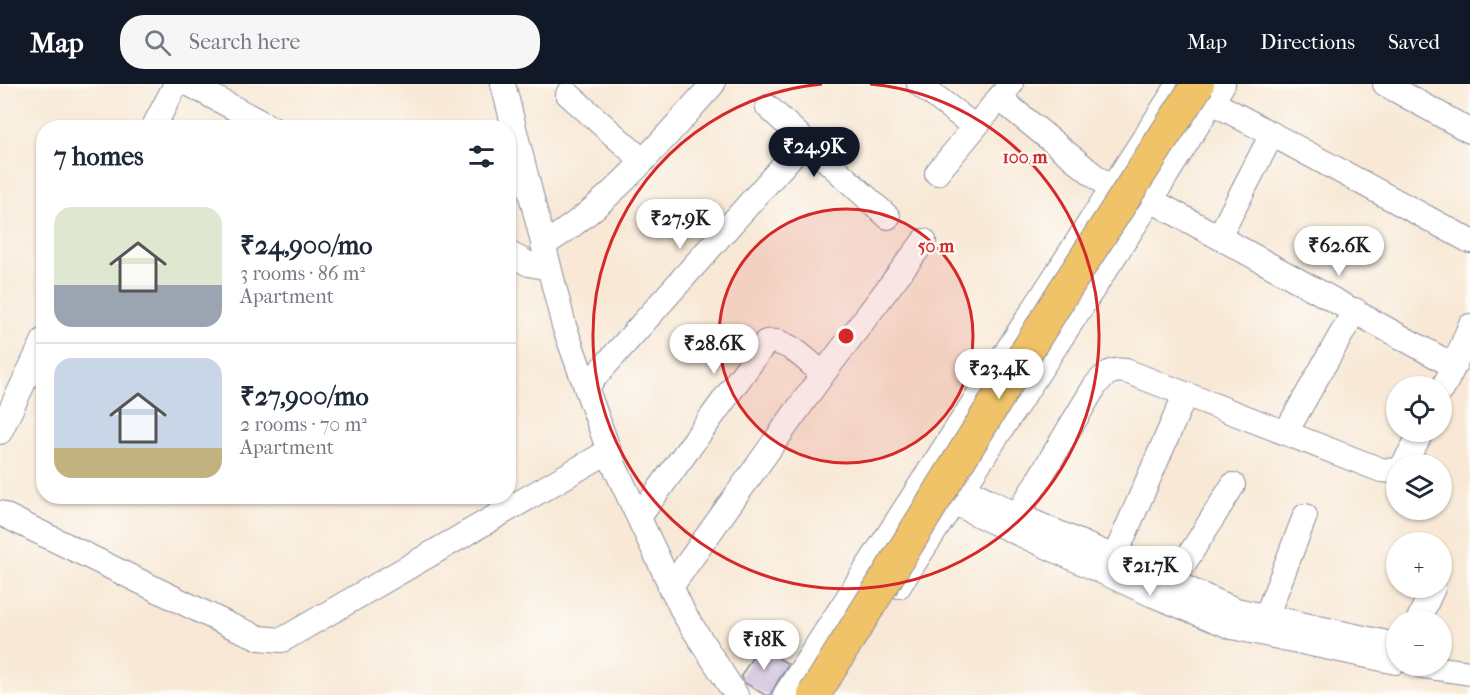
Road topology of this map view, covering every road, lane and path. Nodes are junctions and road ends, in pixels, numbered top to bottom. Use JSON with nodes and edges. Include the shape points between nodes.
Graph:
{"nodes":[{"id":1,"x":176,"y":84,"type":"edge"},
{"id":2,"x":189,"y":84,"type":"edge"},
{"id":3,"x":503,"y":84,"type":"edge"},
{"id":4,"x":713,"y":84,"type":"edge"},
{"id":5,"x":919,"y":84,"type":"edge"},
{"id":6,"x":1179,"y":84,"type":"edge"},
{"id":7,"x":1385,"y":84,"type":"edge"},
{"id":8,"x":1211,"y":90,"type":"edge"},
{"id":9,"x":1005,"y":91,"type":"edge"},
{"id":10,"x":568,"y":94,"type":"dead end"},
{"id":11,"x":768,"y":107,"type":"dead end"},
{"id":12,"x":157,"y":120,"type":"edge"},
{"id":13,"x":257,"y":120,"type":"edge"},
{"id":14,"x":512,"y":120,"type":"edge"},
{"id":15,"x":975,"y":127,"type":"junction"},
{"id":16,"x":1470,"y":131,"type":"edge"},
{"id":17,"x":1272,"y":134,"type":"junction"},
{"id":18,"x":516,"y":136,"type":"edge"},
{"id":19,"x":805,"y":141,"type":"junction"},
{"id":20,"x":643,"y":161,"type":"junction"},
{"id":21,"x":937,"y":173,"type":"dead end"},
{"id":22,"x":1111,"y":189,"type":"junction"},
{"id":23,"x":1151,"y":200,"type":"junction"},
{"id":24,"x":888,"y":217,"type":"dead end"},
{"id":25,"x":1219,"y":237,"type":"junction"},
{"id":26,"x":924,"y":241,"type":"dead end"},
{"id":27,"x":1470,"y":241,"type":"edge"},
{"id":28,"x":543,"y":245,"type":"junction"},
{"id":29,"x":516,"y":257,"type":"edge"},
{"id":30,"x":549,"y":268,"type":"junction"},
{"id":31,"x":1355,"y":310,"type":"junction"},
{"id":32,"x":1470,"y":326,"type":"edge"},
{"id":33,"x":36,"y":357,"type":"edge"},
{"id":34,"x":1454,"y":366,"type":"junction"},
{"id":35,"x":823,"y":374,"type":"junction"},
{"id":36,"x":1449,"y":376,"type":"edge"},
{"id":37,"x":586,"y":387,"type":"junction"},
{"id":38,"x":1185,"y":395,"type":"junction"},
{"id":39,"x":0,"y":432,"type":"edge"},
{"id":40,"x":1286,"y":432,"type":"junction"},
{"id":41,"x":609,"y":451,"type":"junction"},
{"id":42,"x":1386,"y":470,"type":"edge"},
{"id":43,"x":924,"y":478,"type":"junction"},
{"id":44,"x":1233,"y":485,"type":"dead end"},
{"id":45,"x":959,"y":495,"type":"junction"},
{"id":46,"x":0,"y":513,"type":"edge"},
{"id":47,"x":1305,"y":516,"type":"dead end"},
{"id":48,"x":639,"y":517,"type":"junction"},
{"id":49,"x":1013,"y":522,"type":"junction"},
{"id":50,"x":1114,"y":558,"type":"junction"},
{"id":51,"x":1172,"y":584,"type":"junction"},
{"id":52,"x":670,"y":588,"type":"junction"},
{"id":53,"x":1266,"y":617,"type":"junction"},
{"id":54,"x":1386,"y":643,"type":"edge"},
{"id":55,"x":1452,"y":655,"type":"edge"},
{"id":56,"x":1470,"y":658,"type":"edge"},
{"id":57,"x":1386,"y":660,"type":"edge"},
{"id":58,"x":1452,"y":670,"type":"edge"},
{"id":59,"x":1470,"y":673,"type":"edge"},
{"id":60,"x":736,"y":695,"type":"edge"},
{"id":61,"x":785,"y":695,"type":"edge"},
{"id":62,"x":814,"y":695,"type":"edge"},
{"id":63,"x":829,"y":695,"type":"edge"}],
"edges":[{"from":1,"to":12,"type":"street"},
{"from":2,"to":13,"type":"street"},
{"from":3,"to":14,"type":"street"},
{"from":4,"to":20,"type":"street"},
{"from":5,"to":15,"type":"street"},
{"from":6,"to":22,"type":"street"},
{"from":7,"to":16,"type":"street"},
{"from":8,"to":17,"type":"street"},
{"from":8,"to":23,"type":"street"},
{"from":8,"to":62,"type":"main road","bridge":true,"via":[[1069,284]]},
{"from":9,"to":15,"type":"street"},
{"from":9,"to":22,"type":"street"},
{"from":10,"to":20,"type":"street"},
{"from":11,"to":19,"type":"street"},
{"from":15,"to":21,"type":"street"},
{"from":17,"to":25,"type":"street"},
{"from":17,"to":27,"type":"street"},
{"from":18,"to":28,"type":"street"},
{"from":19,"to":24,"type":"street"},
{"from":19,"to":37,"type":"street"},
{"from":20,"to":28,"type":"street","via":[[577,225]]},
{"from":22,"to":43,"type":"street"},
{"from":23,"to":25,"type":"street"},
{"from":23,"to":45,"type":"street"},
{"from":25,"to":31,"type":"street"},
{"from":26,"to":35,"type":"street"},
{"from":28,"to":30,"type":"street"},
{"from":29,"to":30,"type":"street"},
{"from":30,"to":37,"type":"street"},
{"from":31,"to":34,"type":"street"},
{"from":31,"to":40,"type":"street"},
{"from":32,"to":34,"type":"street"},
{"from":33,"to":39,"type":"street"},
{"from":34,"to":36,"type":"street"},
{"from":35,"to":48,"type":"street","via":[[787,346],[766,342]]},
{"from":35,"to":52,"type":"street"},
{"from":37,"to":41,"type":"street"},
{"from":38,"to":40,"type":"street"},
{"from":38,"to":49,"type":"street","via":[[1126,371],[1114,369],[1105,374]]},
{"from":38,"to":50,"type":"street"},
{"from":40,"to":42,"type":"street"},
{"from":41,"to":46,"type":"street","via":[[282,640],[260,638],[229,625]]},
{"from":41,"to":48,"type":"street"},
{"from":43,"to":45,"type":"street"},
{"from":43,"to":61,"type":"street"},
{"from":44,"to":51,"type":"street"},
{"from":45,"to":49,"type":"street"},
{"from":45,"to":63,"type":"street"},
{"from":47,"to":53,"type":"street"},
{"from":48,"to":52,"type":"street"},
{"from":49,"to":50,"type":"street"},
{"from":49,"to":57,"type":"street","via":[[1153,595],[1232,627]]},
{"from":50,"to":51,"type":"street"},
{"from":51,"to":53,"type":"street","via":[[1236,610]]},
{"from":52,"to":60,"type":"street"},
{"from":53,"to":54,"type":"street"},
{"from":55,"to":56,"type":"street"},
{"from":58,"to":59,"type":"street"}]}
